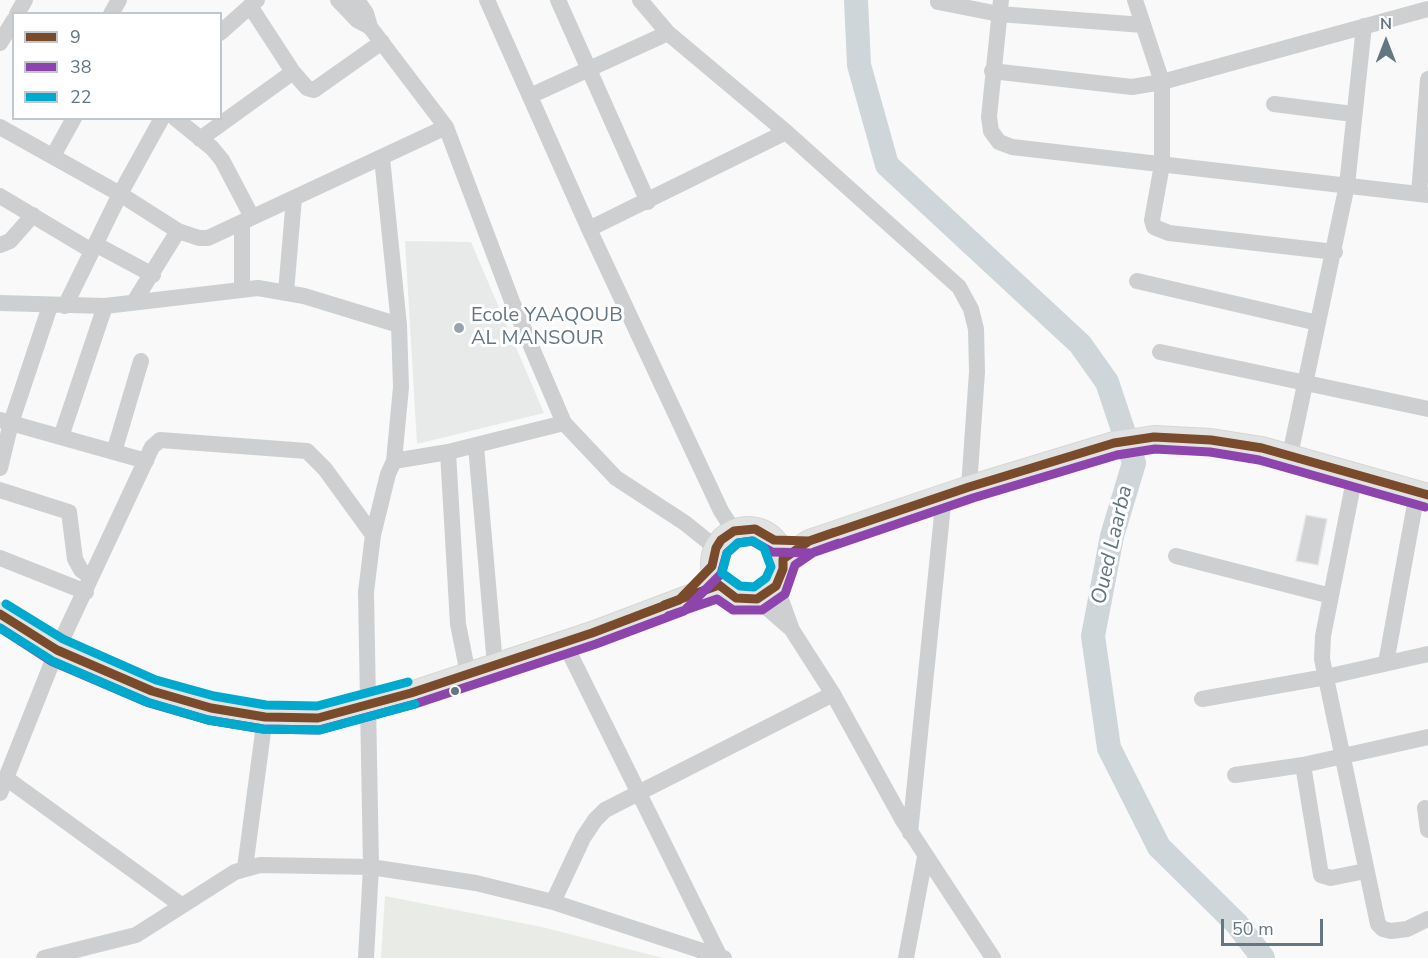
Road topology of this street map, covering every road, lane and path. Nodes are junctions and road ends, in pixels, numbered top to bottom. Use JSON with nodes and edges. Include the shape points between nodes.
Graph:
{"nodes":[{"id":1,"x":338,"y":0,"type":"edge"},
{"id":2,"x":357,"y":0,"type":"edge"},
{"id":3,"x":488,"y":0,"type":"edge"},
{"id":4,"x":558,"y":0,"type":"edge"},
{"id":5,"x":640,"y":0,"type":"edge"},
{"id":6,"x":1136,"y":0,"type":"edge"},
{"id":7,"x":938,"y":2,"type":"dead end"},
{"id":8,"x":253,"y":3,"type":"edge"},
{"id":9,"x":1000,"y":7,"type":"edge"},
{"id":10,"x":1428,"y":9,"type":"edge"},
{"id":11,"x":12,"y":23,"type":"edge"},
{"id":12,"x":1143,"y":25,"type":"junction"},
{"id":13,"x":1364,"y":26,"type":"junction"},
{"id":14,"x":370,"y":27,"type":"junction"},
{"id":15,"x":222,"y":31,"type":"edge"},
{"id":16,"x":668,"y":33,"type":"junction"},
{"id":17,"x":382,"y":42,"type":"junction"},
{"id":18,"x":0,"y":43,"type":"edge"},
{"id":19,"x":590,"y":69,"type":"junction"},
{"id":20,"x":992,"y":71,"type":"junction"},
{"id":21,"x":293,"y":72,"type":"junction"},
{"id":22,"x":1428,"y":78,"type":"edge"},
{"id":23,"x":1162,"y":82,"type":"junction"},
{"id":24,"x":530,"y":96,"type":"junction"},
{"id":25,"x":1427,"y":99,"type":"edge"},
{"id":26,"x":1274,"y":104,"type":"dead end"},
{"id":27,"x":1353,"y":114,"type":"junction"},
{"id":28,"x":73,"y":120,"type":"edge"},
{"id":29,"x":161,"y":120,"type":"edge"},
{"id":30,"x":177,"y":120,"type":"edge"},
{"id":31,"x":0,"y":127,"type":"edge"},
{"id":32,"x":446,"y":127,"type":"junction"},
{"id":33,"x":786,"y":132,"type":"junction"},
{"id":34,"x":200,"y":139,"type":"junction"},
{"id":35,"x":53,"y":156,"type":"junction"},
{"id":36,"x":382,"y":158,"type":"junction"},
{"id":37,"x":1162,"y":165,"type":"junction"},
{"id":38,"x":1347,"y":186,"type":"junction"},
{"id":39,"x":120,"y":194,"type":"junction"},
{"id":40,"x":1423,"y":195,"type":"edge"},
{"id":41,"x":0,"y":196,"type":"edge"},
{"id":42,"x":294,"y":198,"type":"junction"},
{"id":43,"x":648,"y":202,"type":"junction"},
{"id":44,"x":33,"y":215,"type":"junction"},
{"id":45,"x":247,"y":219,"type":"junction"},
{"id":46,"x":589,"y":229,"type":"junction"},
{"id":47,"x":178,"y":231,"type":"junction"},
{"id":48,"x":0,"y":245,"type":"edge"},
{"id":49,"x":93,"y":247,"type":"junction"},
{"id":50,"x":1335,"y":252,"type":"junction"},
{"id":51,"x":153,"y":276,"type":"junction"},
{"id":52,"x":1137,"y":281,"type":"dead end"},
{"id":53,"x":242,"y":290,"type":"junction"},
{"id":54,"x":286,"y":292,"type":"junction"},
{"id":55,"x":134,"y":302,"type":"junction"},
{"id":56,"x":0,"y":303,"type":"edge"},
{"id":57,"x":58,"y":306,"type":"junction"},
{"id":58,"x":105,"y":306,"type":"junction"},
{"id":59,"x":1318,"y":323,"type":"junction"},
{"id":60,"x":399,"y":325,"type":"junction"},
{"id":61,"x":1160,"y":352,"type":"dead end"},
{"id":62,"x":141,"y":361,"type":"dead end"},
{"id":63,"x":1306,"y":383,"type":"junction"},
{"id":64,"x":1428,"y":409,"type":"edge"},
{"id":65,"x":6,"y":422,"type":"edge"},
{"id":66,"x":564,"y":423,"type":"junction"},
{"id":67,"x":61,"y":437,"type":"junction"},
{"id":68,"x":476,"y":446,"type":"junction"},
{"id":69,"x":114,"y":452,"type":"junction"},
{"id":70,"x":448,"y":452,"type":"junction"},
{"id":71,"x":1290,"y":455,"type":"junction"},
{"id":72,"x":146,"y":461,"type":"junction"},
{"id":73,"x":394,"y":461,"type":"junction"},
{"id":74,"x":0,"y":468,"type":"edge"},
{"id":75,"x":1355,"y":475,"type":"junction"},
{"id":76,"x":969,"y":487,"type":"junction"},
{"id":77,"x":0,"y":490,"type":"edge"},
{"id":78,"x":1423,"y":494,"type":"edge"},
{"id":79,"x":944,"y":495,"type":"junction"},
{"id":80,"x":373,"y":535,"type":"junction"},
{"id":81,"x":779,"y":550,"type":"junction"},
{"id":82,"x":722,"y":553,"type":"junction"},
{"id":83,"x":1176,"y":556,"type":"dead end"},
{"id":84,"x":0,"y":558,"type":"edge"},
{"id":85,"x":88,"y":585,"type":"junction"},
{"id":86,"x":776,"y":586,"type":"junction"},
{"id":87,"x":1331,"y":596,"type":"junction"},
{"id":88,"x":757,"y":599,"type":"junction"},
{"id":89,"x":0,"y":614,"type":"edge"},
{"id":90,"x":792,"y":630,"type":"junction"},
{"id":91,"x":564,"y":642,"type":"junction"},
{"id":92,"x":57,"y":650,"type":"junction"},
{"id":93,"x":1428,"y":654,"type":"edge"},
{"id":94,"x":1386,"y":663,"type":"junction"},
{"id":95,"x":495,"y":665,"type":"junction"},
{"id":96,"x":468,"y":674,"type":"junction"},
{"id":97,"x":1326,"y":677,"type":"junction"},
{"id":98,"x":834,"y":694,"type":"junction"},
{"id":99,"x":1202,"y":699,"type":"dead end"},
{"id":100,"x":369,"y":705,"type":"junction"},
{"id":101,"x":265,"y":717,"type":"junction"},
{"id":102,"x":1428,"y":737,"type":"edge"},
{"id":103,"x":1344,"y":756,"type":"junction"},
{"id":104,"x":1304,"y":765,"type":"junction"},
{"id":105,"x":1235,"y":775,"type":"dead end"},
{"id":106,"x":3,"y":785,"type":"edge"},
{"id":107,"x":640,"y":794,"type":"junction"},
{"id":108,"x":1425,"y":808,"type":"dead end"},
{"id":109,"x":1428,"y":830,"type":"edge"},
{"id":110,"x":910,"y":833,"type":"junction"},
{"id":111,"x":925,"y":857,"type":"junction"},
{"id":112,"x":371,"y":867,"type":"junction"},
{"id":113,"x":246,"y":868,"type":"junction"},
{"id":114,"x":1365,"y":871,"type":"junction"},
{"id":115,"x":553,"y":902,"type":"junction"},
{"id":116,"x":181,"y":905,"type":"junction"},
{"id":117,"x":1428,"y":919,"type":"edge"},
{"id":118,"x":722,"y":957,"type":"edge"},
{"id":119,"x":44,"y":958,"type":"edge"},
{"id":120,"x":366,"y":958,"type":"edge"},
{"id":121,"x":906,"y":958,"type":"edge"},
{"id":122,"x":993,"y":958,"type":"edge"}],
"edges":[{"from":1,"to":14,"type":"street","via":[[357,20]]},
{"from":2,"to":14,"type":"street"},
{"from":3,"to":24,"type":"street"},
{"from":4,"to":19,"type":"street"},
{"from":5,"to":16,"type":"street"},
{"from":6,"to":12,"type":"street"},
{"from":7,"to":9,"type":"street"},
{"from":8,"to":15,"type":"street"},
{"from":8,"to":21,"type":"street"},
{"from":9,"to":12,"type":"street"},
{"from":9,"to":20,"type":"street"},
{"from":10,"to":13,"type":"street"},
{"from":11,"to":18,"type":"street"},
{"from":12,"to":23,"type":"street"},
{"from":13,"to":23,"type":"street"},
{"from":13,"to":27,"type":"street"},
{"from":14,"to":17,"type":"street"},
{"from":16,"to":19,"type":"street"},
{"from":16,"to":33,"type":"street"},
{"from":17,"to":21,"type":"street","via":[[314,90],[307,88]]},
{"from":17,"to":32,"type":"street"},
{"from":19,"to":24,"type":"street"},
{"from":19,"to":43,"type":"street"},
{"from":20,"to":23,"type":"street","via":[[1120,87]]},
{"from":20,"to":37,"type":"street","via":[[988,117],[999,142],[1012,147]]},
{"from":21,"to":34,"type":"street"},
{"from":22,"to":25,"type":"street"},
{"from":23,"to":37,"type":"street"},
{"from":24,"to":46,"type":"street"},
{"from":25,"to":40,"type":"street"},
{"from":26,"to":27,"type":"street"},
{"from":27,"to":38,"type":"street"},
{"from":28,"to":35,"type":"street"},
{"from":29,"to":39,"type":"street"},
{"from":30,"to":34,"type":"street"},
{"from":31,"to":35,"type":"street"},
{"from":32,"to":36,"type":"street"},
{"from":32,"to":66,"type":"street","via":[[513,304]]},
{"from":33,"to":43,"type":"street"},
{"from":33,"to":76,"type":"street","via":[[951,279],[971,309],[976,329],[977,372]]},
{"from":34,"to":45,"type":"street","via":[[222,160]]},
{"from":35,"to":39,"type":"street"},
{"from":36,"to":42,"type":"street"},
{"from":36,"to":60,"type":"street"},
{"from":37,"to":38,"type":"street"},
{"from":37,"to":50,"type":"street","via":[[1152,220],[1159,231]]},
{"from":38,"to":40,"type":"street"},
{"from":38,"to":50,"type":"street"},
{"from":39,"to":47,"type":"street"},
{"from":39,"to":49,"type":"street"},
{"from":41,"to":44,"type":"street"},
{"from":42,"to":45,"type":"street"},
{"from":42,"to":54,"type":"street"},
{"from":43,"to":46,"type":"street"},
{"from":44,"to":48,"type":"street","via":[[10,241]]},
{"from":44,"to":49,"type":"street"},
{"from":45,"to":47,"type":"street","via":[[208,238]]},
{"from":45,"to":53,"type":"street"},
{"from":46,"to":82,"type":"street","via":[[721,511]]},
{"from":47,"to":51,"type":"street"},
{"from":49,"to":51,"type":"street"},
{"from":49,"to":57,"type":"street"},
{"from":50,"to":59,"type":"street"},
{"from":51,"to":55,"type":"street"},
{"from":52,"to":59,"type":"street"},
{"from":53,"to":54,"type":"street"},
{"from":53,"to":55,"type":"street"},
{"from":54,"to":60,"type":"street"},
{"from":55,"to":58,"type":"street"},
{"from":56,"to":57,"type":"street"},
{"from":57,"to":58,"type":"street"},
{"from":57,"to":65,"type":"street"},
{"from":58,"to":67,"type":"street"},
{"from":59,"to":63,"type":"street"},
{"from":60,"to":73,"type":"street","via":[[401,387]]},
{"from":61,"to":63,"type":"street"},
{"from":62,"to":69,"type":"street"},
{"from":63,"to":64,"type":"street"},
{"from":63,"to":71,"type":"street"},
{"from":65,"to":67,"type":"street"},
{"from":65,"to":74,"type":"street"},
{"from":66,"to":68,"type":"street"},
{"from":66,"to":82,"type":"street","via":[[616,478],[685,523]]},
{"from":67,"to":69,"type":"street"},
{"from":68,"to":70,"type":"street"},
{"from":68,"to":95,"type":"street"},
{"from":69,"to":72,"type":"street"},
{"from":70,"to":73,"type":"street"},
{"from":70,"to":96,"type":"street","via":[[458,624]]},
{"from":71,"to":75,"type":"street"},
{"from":71,"to":76,"type":"street","via":[[1211,440],[1154,437],[1114,443]]},
{"from":72,"to":80,"type":"street","via":[[156,443],[165,439],[300,449],[315,458]]},
{"from":72,"to":85,"type":"street"},
{"from":73,"to":80,"type":"street"},
{"from":75,"to":78,"type":"street"},
{"from":75,"to":87,"type":"street"},
{"from":76,"to":79,"type":"street"},
{"from":77,"to":85,"type":"street","via":[[69,512],[77,565]]},
{"from":78,"to":94,"type":"street"},
{"from":79,"to":81,"type":"street"},
{"from":79,"to":110,"type":"street"},
{"from":80,"to":100,"type":"street","via":[[366,592]]},
{"from":81,"to":82,"type":"street","via":[[755,529]]},
{"from":81,"to":86,"type":"street","via":[[783,569]]},
{"from":82,"to":88,"type":"street","via":[[736,598]]},
{"from":82,"to":91,"type":"street","via":[[679,600]]},
{"from":83,"to":87,"type":"street"},
{"from":84,"to":85,"type":"street"},
{"from":85,"to":92,"type":"street"},
{"from":86,"to":88,"type":"street"},
{"from":86,"to":90,"type":"street"},
{"from":87,"to":97,"type":"street","via":[[1322,647]]},
{"from":88,"to":90,"type":"street"},
{"from":89,"to":92,"type":"street"},
{"from":90,"to":98,"type":"street"},
{"from":91,"to":95,"type":"street"},
{"from":91,"to":107,"type":"street"},
{"from":92,"to":101,"type":"street","via":[[152,691],[211,708]]},
{"from":92,"to":106,"type":"street"},
{"from":93,"to":94,"type":"street"},
{"from":94,"to":97,"type":"street"},
{"from":95,"to":96,"type":"street"},
{"from":96,"to":100,"type":"street"},
{"from":97,"to":99,"type":"street"},
{"from":97,"to":103,"type":"street"},
{"from":98,"to":107,"type":"street"},
{"from":98,"to":110,"type":"street"},
{"from":100,"to":101,"type":"street","via":[[318,718]]},
{"from":100,"to":112,"type":"street"},
{"from":101,"to":113,"type":"street"},
{"from":102,"to":103,"type":"street"},
{"from":103,"to":104,"type":"street"},
{"from":103,"to":114,"type":"street"},
{"from":104,"to":105,"type":"street"},
{"from":104,"to":114,"type":"street","via":[[1321,875],[1331,878]]},
{"from":106,"to":116,"type":"street"},
{"from":107,"to":115,"type":"street","via":[[605,810],[595,820]]},
{"from":107,"to":118,"type":"street"},
{"from":108,"to":109,"type":"street"},
{"from":110,"to":111,"type":"street"},
{"from":111,"to":121,"type":"street"},
{"from":111,"to":122,"type":"street"},
{"from":112,"to":113,"type":"street"},
{"from":112,"to":115,"type":"street","via":[[476,883]]},
{"from":112,"to":120,"type":"street"},
{"from":113,"to":116,"type":"street"},
{"from":114,"to":117,"type":"street","via":[[1378,924],[1383,929],[1407,929]]},
{"from":115,"to":118,"type":"street"},
{"from":116,"to":119,"type":"street","via":[[136,935]]}]}
